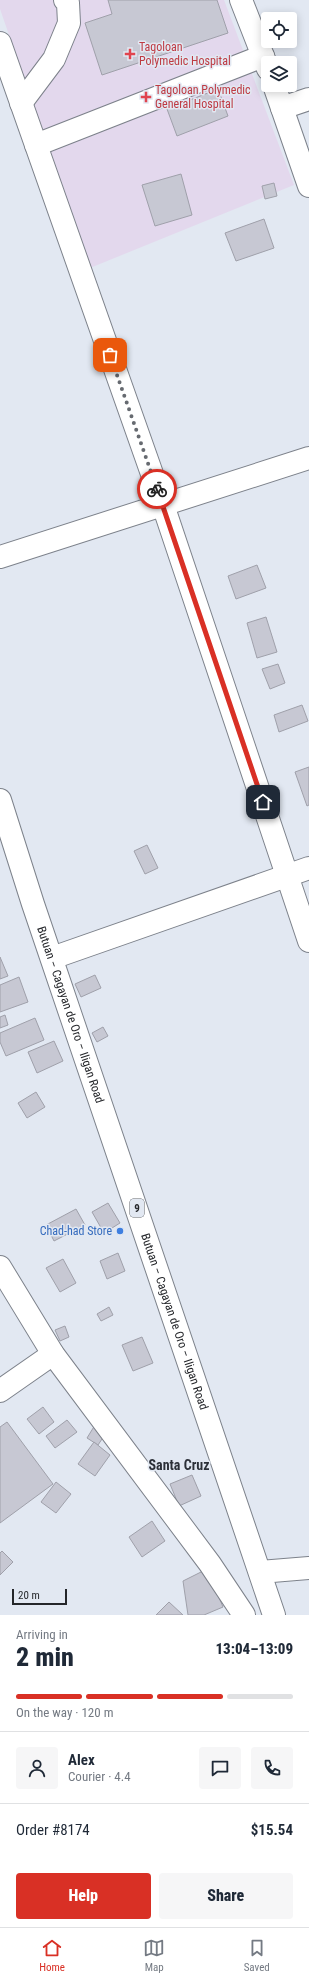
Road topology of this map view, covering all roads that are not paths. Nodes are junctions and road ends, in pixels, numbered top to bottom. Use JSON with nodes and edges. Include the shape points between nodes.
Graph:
{"nodes":[{"id":1,"x":65,"y":0,"type":"edge"},
{"id":2,"x":241,"y":0,"type":"edge"},
{"id":3,"x":0,"y":43,"type":"edge"},
{"id":4,"x":262,"y":56,"type":"edge"},
{"id":5,"x":261,"y":64,"type":"edge"},
{"id":6,"x":276,"y":92,"type":"edge"},
{"id":7,"x":309,"y":99,"type":"edge"},
{"id":8,"x":21,"y":103,"type":"junction"},
{"id":9,"x":282,"y":108,"type":"junction"},
{"id":10,"x":36,"y":145,"type":"junction"},
{"id":11,"x":309,"y":186,"type":"edge"},
{"id":12,"x":309,"y":458,"type":"edge"},
{"id":13,"x":163,"y":505,"type":"junction"},
{"id":14,"x":0,"y":557,"type":"edge"},
{"id":15,"x":0,"y":800,"type":"edge"},
{"id":16,"x":309,"y":868,"type":"edge"},
{"id":17,"x":288,"y":876,"type":"junction"},
{"id":18,"x":309,"y":941,"type":"edge"},
{"id":19,"x":52,"y":958,"type":"junction"},
{"id":20,"x":0,"y":1267,"type":"edge"},
{"id":21,"x":53,"y":1354,"type":"junction"},
{"id":22,"x":0,"y":1391,"type":"edge"},
{"id":23,"x":309,"y":1568,"type":"edge"},
{"id":24,"x":260,"y":1572,"type":"junction"},
{"id":25,"x":270,"y":1613,"type":"edge"},
{"id":26,"x":244,"y":1615,"type":"edge"}],
"edges":[{"from":1,"to":8,"type":"main road","via":[[68,3],[69,23],[54,59]]},
{"from":2,"to":4,"type":"main road"},
{"from":3,"to":8,"type":"main road"},
{"from":5,"to":10,"type":"main road"},
{"from":6,"to":9,"type":"main road"},
{"from":7,"to":9,"type":"main road"},
{"from":8,"to":10,"type":"main road"},
{"from":9,"to":11,"type":"main road"},
{"from":10,"to":13,"type":"main road"},
{"from":12,"to":13,"type":"main road"},
{"from":13,"to":14,"type":"main road"},
{"from":13,"to":17,"type":"main road"},
{"from":15,"to":19,"type":"main road","name":"Butuan – Cagayan de Oro – Iligan Road","number":"9"},
{"from":16,"to":17,"type":"main road"},
{"from":17,"to":18,"type":"main road"},
{"from":17,"to":19,"type":"main road"},
{"from":19,"to":24,"type":"main road","name":"Butuan – Cagayan de Oro – Iligan Road","number":"9"},
{"from":20,"to":21,"type":"main road"},
{"from":21,"to":22,"type":"main road"},
{"from":21,"to":26,"type":"main road","via":[[210,1564]]},
{"from":23,"to":24,"type":"main road"},
{"from":24,"to":25,"type":"main road","name":"Butuan – Cagayan de Oro – Iligan Road","number":"9"}]}
